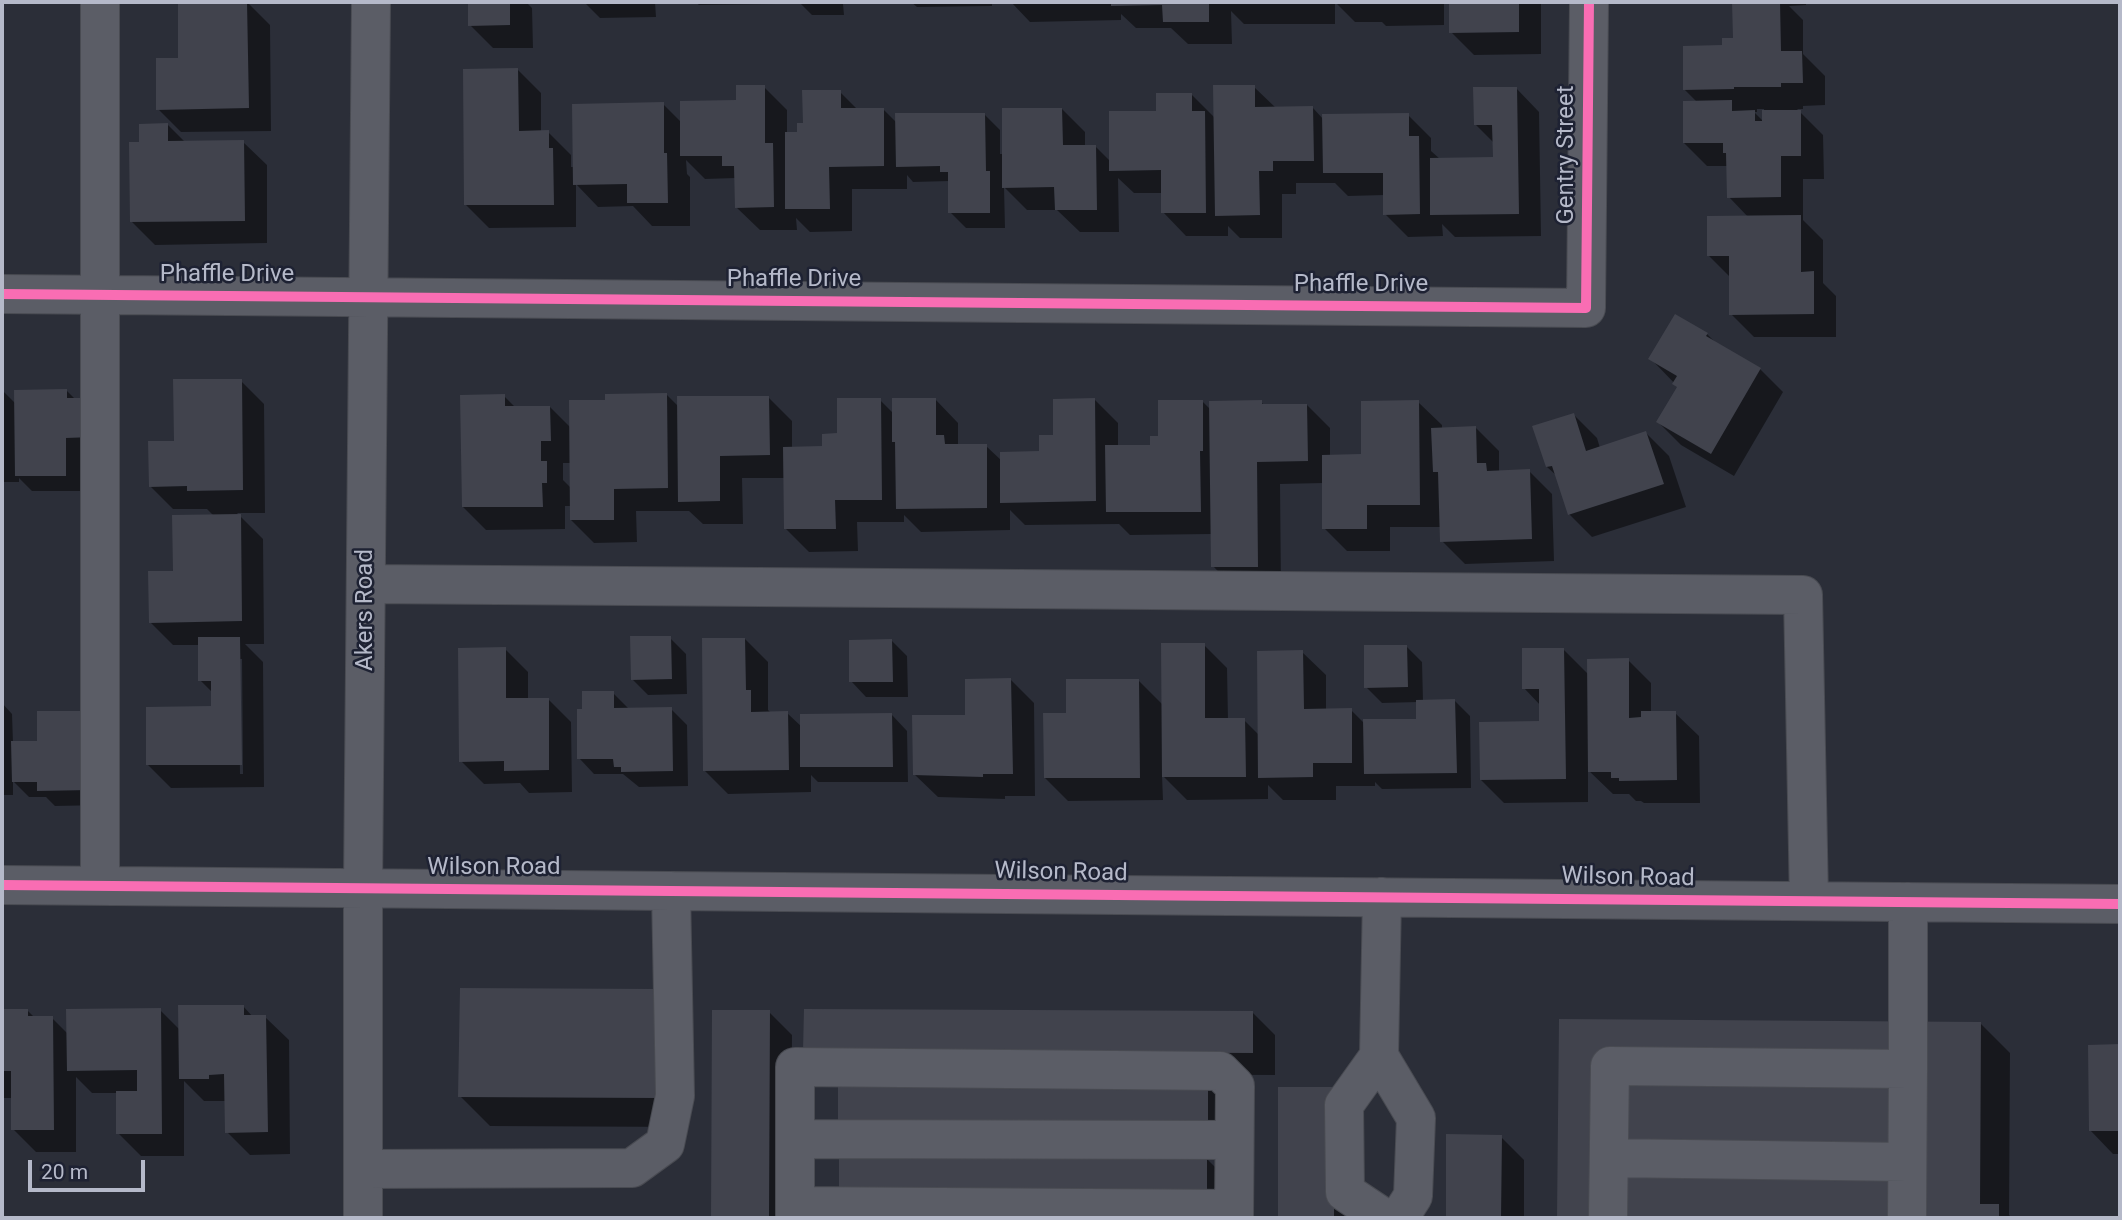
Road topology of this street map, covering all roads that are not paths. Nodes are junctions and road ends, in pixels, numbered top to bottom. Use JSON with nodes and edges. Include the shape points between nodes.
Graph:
{"nodes":[{"id":1,"x":100,"y":2,"type":"edge"},
{"id":2,"x":371,"y":2,"type":"edge"},
{"id":3,"x":1589,"y":2,"type":"edge"},
{"id":4,"x":2,"y":295,"type":"edge"},
{"id":5,"x":100,"y":295,"type":"junction"},
{"id":6,"x":368,"y":297,"type":"junction"},
{"id":7,"x":1586,"y":308,"type":"joint"},
{"id":8,"x":366,"y":584,"type":"junction"},
{"id":9,"x":2,"y":885,"type":"edge"},
{"id":10,"x":100,"y":886,"type":"junction"},
{"id":11,"x":363,"y":888,"type":"junction"},
{"id":12,"x":671,"y":891,"type":"junction"},
{"id":13,"x":1382,"y":897,"type":"junction"},
{"id":14,"x":1809,"y":901,"type":"junction"},
{"id":15,"x":1908,"y":902,"type":"junction"},
{"id":16,"x":2120,"y":904,"type":"edge"},
{"id":17,"x":1379,"y":1056,"type":"junction"},
{"id":18,"x":1908,"y":1069,"type":"junction"},
{"id":19,"x":794,"y":1139,"type":"junction"},
{"id":20,"x":1234,"y":1140,"type":"junction"},
{"id":21,"x":1609,"y":1158,"type":"junction"},
{"id":22,"x":1907,"y":1162,"type":"junction"},
{"id":23,"x":363,"y":1169,"type":"junction"},
{"id":24,"x":795,"y":1212,"type":"edge"},
{"id":25,"x":1234,"y":1214,"type":"edge"},
{"id":26,"x":363,"y":1218,"type":"edge"},
{"id":27,"x":1384,"y":1218,"type":"edge"},
{"id":28,"x":1399,"y":1218,"type":"edge"},
{"id":29,"x":1608,"y":1218,"type":"edge"},
{"id":30,"x":1907,"y":1218,"type":"edge"}],
"edges":[{"from":1,"to":5,"type":"street"},
{"from":2,"to":6,"type":"street","name":"Akers Road"},
{"from":3,"to":7,"type":"street","name":"Gentry Street"},
{"from":4,"to":5,"type":"street","name":"Phaffle Drive"},
{"from":5,"to":6,"type":"street","name":"Phaffle Drive"},
{"from":5,"to":10,"type":"street"},
{"from":6,"to":7,"type":"street","name":"Phaffle Drive"},
{"from":6,"to":8,"type":"street","name":"Akers Road"},
{"from":8,"to":11,"type":"street","name":"Akers Road"},
{"from":8,"to":14,"type":"street","via":[[1803,595]]},
{"from":9,"to":10,"type":"street","name":"Wilson Road"},
{"from":10,"to":11,"type":"street","name":"Wilson Road"},
{"from":11,"to":12,"type":"street","name":"Wilson Road"},
{"from":11,"to":23,"type":"street","name":"Akers Road"},
{"from":12,"to":13,"type":"street","name":"Wilson Road"},
{"from":12,"to":23,"type":"street","via":[[675,1096],[665,1144],[632,1168]]},
{"from":13,"to":14,"type":"street","name":"Wilson Road"},
{"from":13,"to":17,"type":"street"},
{"from":14,"to":15,"type":"street","name":"Wilson Road"},
{"from":15,"to":16,"type":"street","name":"Wilson Road"},
{"from":15,"to":18,"type":"street"},
{"from":17,"to":27,"type":"street","via":[[1344,1105],[1345,1192]]},
{"from":17,"to":28,"type":"street","via":[[1416,1118],[1413,1196]]},
{"from":18,"to":21,"type":"street","via":[[1610,1066]]},
{"from":18,"to":22,"type":"street"},
{"from":19,"to":20,"type":"street"},
{"from":19,"to":20,"type":"street","via":[[794,1067],[1220,1071],[1235,1086]]},
{"from":19,"to":24,"type":"street"},
{"from":20,"to":25,"type":"street"},
{"from":21,"to":22,"type":"street"},
{"from":21,"to":29,"type":"street"},
{"from":22,"to":30,"type":"street"},
{"from":23,"to":26,"type":"street","name":"Akers Road"},
{"from":24,"to":25,"type":"street"}]}
